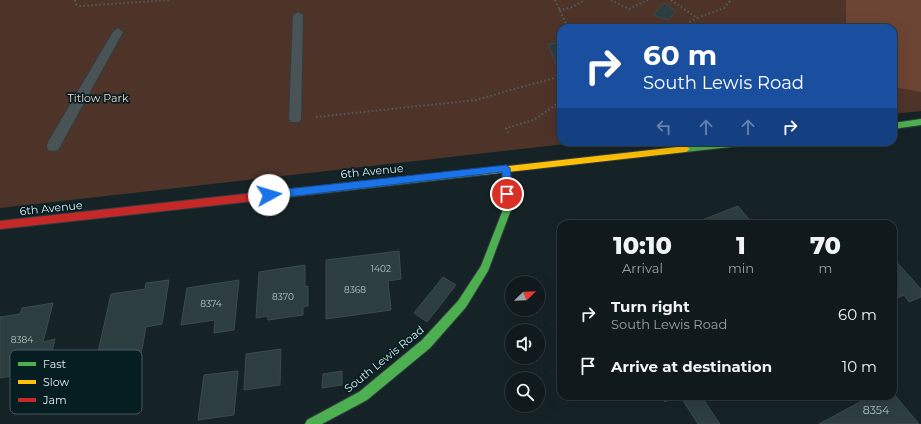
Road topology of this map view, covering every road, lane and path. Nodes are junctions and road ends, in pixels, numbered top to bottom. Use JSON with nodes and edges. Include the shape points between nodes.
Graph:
{"nodes":[{"id":1,"x":75,"y":0,"type":"edge"},
{"id":2,"x":170,"y":0,"type":"edge"},
{"id":3,"x":555,"y":0,"type":"edge"},
{"id":4,"x":585,"y":0,"type":"edge"},
{"id":5,"x":611,"y":0,"type":"edge"},
{"id":6,"x":648,"y":0,"type":"edge"},
{"id":7,"x":671,"y":0,"type":"edge"},
{"id":8,"x":731,"y":0,"type":"edge"},
{"id":9,"x":559,"y":10,"type":"junction"},
{"id":10,"x":298,"y":15,"type":"dead end"},
{"id":11,"x":697,"y":18,"type":"junction"},
{"id":12,"x":566,"y":24,"type":"edge"},
{"id":13,"x":687,"y":24,"type":"edge"},
{"id":14,"x":118,"y":32,"type":"dead end"},
{"id":15,"x":557,"y":77,"type":"edge"},
{"id":16,"x":557,"y":105,"type":"edge"},
{"id":17,"x":295,"y":119,"type":"joint"},
{"id":18,"x":921,"y":122,"type":"edge"},
{"id":19,"x":897,"y":125,"type":"edge"},
{"id":20,"x":508,"y":133,"type":"dead end"},
{"id":21,"x":53,"y":146,"type":"dead end"},
{"id":22,"x":711,"y":146,"type":"edge"},
{"id":23,"x":506,"y":168,"type":"junction"},
{"id":24,"x":0,"y":225,"type":"edge"},
{"id":25,"x":311,"y":424,"type":"edge"}],
"edges":[{"from":1,"to":2,"type":"path","via":[[80,6]]},
{"from":3,"to":9,"type":"path"},
{"from":4,"to":9,"type":"path","via":[[570,8]]},
{"from":5,"to":6,"type":"path","via":[[629,9]]},
{"from":7,"to":11,"type":"path"},
{"from":8,"to":11,"type":"path","via":[[724,8]]},
{"from":9,"to":12,"type":"path"},
{"from":10,"to":17,"type":"lane"},
{"from":11,"to":13,"type":"path"},
{"from":14,"to":21,"type":"lane"},
{"from":15,"to":17,"type":"path","via":[[476,100]]},
{"from":16,"to":20,"type":"path","via":[[534,120],[506,128]]},
{"from":18,"to":19,"type":"street"},
{"from":22,"to":23,"type":"street","name":"6th Avenue"},
{"from":23,"to":24,"type":"street","name":"6th Avenue"},
{"from":23,"to":25,"type":"street","name":"South Lewis Road","via":[[508,207],[485,268],[462,304],[426,344],[362,396]]}]}
